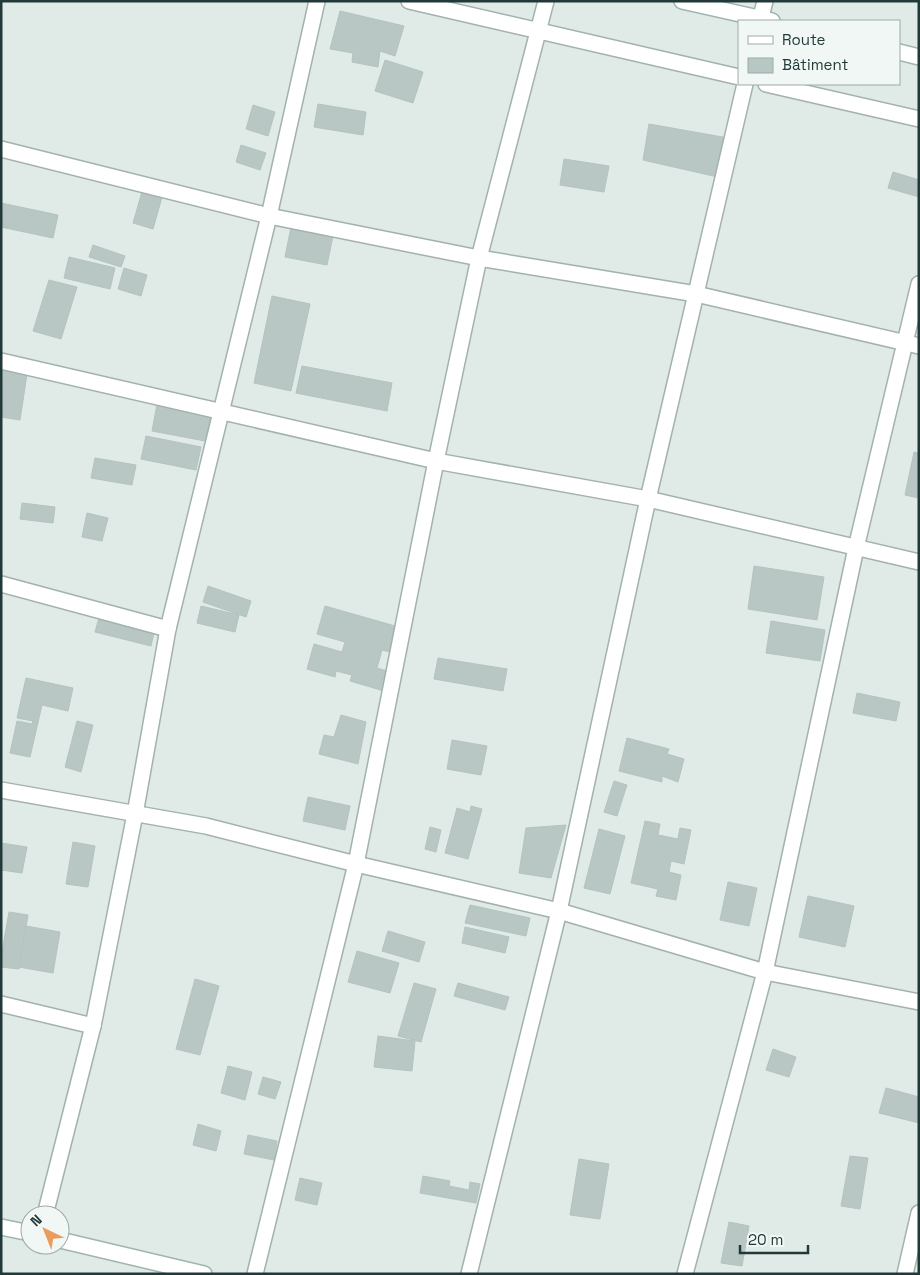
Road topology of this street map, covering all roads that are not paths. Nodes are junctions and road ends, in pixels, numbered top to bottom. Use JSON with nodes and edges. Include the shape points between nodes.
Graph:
{"nodes":[{"id":1,"x":316,"y":1,"type":"edge"},
{"id":2,"x":409,"y":1,"type":"edge"},
{"id":3,"x":546,"y":1,"type":"edge"},
{"id":4,"x":682,"y":1,"type":"edge"},
{"id":5,"x":765,"y":1,"type":"edge"},
{"id":6,"x":764,"y":20,"type":"edge"},
{"id":7,"x":539,"y":31,"type":"junction"},
{"id":8,"x":900,"y":52,"type":"edge"},
{"id":9,"x":919,"y":57,"type":"edge"},
{"id":10,"x":738,"y":78,"type":"edge"},
{"id":11,"x":745,"y":85,"type":"edge"},
{"id":12,"x":770,"y":85,"type":"edge"},
{"id":13,"x":919,"y":119,"type":"edge"},
{"id":14,"x":1,"y":149,"type":"edge"},
{"id":15,"x":270,"y":216,"type":"junction"},
{"id":16,"x":479,"y":258,"type":"junction"},
{"id":17,"x":919,"y":284,"type":"edge"},
{"id":18,"x":696,"y":294,"type":"junction"},
{"id":19,"x":912,"y":344,"type":"edge"},
{"id":20,"x":1,"y":361,"type":"edge"},
{"id":21,"x":222,"y":411,"type":"junction"},
{"id":22,"x":436,"y":461,"type":"junction"},
{"id":23,"x":648,"y":500,"type":"junction"},
{"id":24,"x":856,"y":548,"type":"junction"},
{"id":25,"x":919,"y":562,"type":"edge"},
{"id":26,"x":1,"y":584,"type":"edge"},
{"id":27,"x":168,"y":629,"type":"junction"},
{"id":28,"x":1,"y":790,"type":"edge"},
{"id":29,"x":135,"y":814,"type":"junction"},
{"id":30,"x":356,"y":864,"type":"junction"},
{"id":31,"x":559,"y":911,"type":"junction"},
{"id":32,"x":765,"y":972,"type":"junction"},
{"id":33,"x":919,"y":1002,"type":"edge"},
{"id":34,"x":1,"y":1004,"type":"edge"},
{"id":35,"x":93,"y":1026,"type":"junction"},
{"id":36,"x":48,"y":1205,"type":"edge"},
{"id":37,"x":919,"y":1213,"type":"edge"},
{"id":38,"x":1,"y":1227,"type":"edge"},
{"id":39,"x":20,"y":1231,"type":"edge"},
{"id":40,"x":70,"y":1242,"type":"edge"},
{"id":41,"x":204,"y":1274,"type":"edge"},
{"id":42,"x":255,"y":1274,"type":"edge"},
{"id":43,"x":469,"y":1274,"type":"edge"},
{"id":44,"x":685,"y":1274,"type":"edge"},
{"id":45,"x":906,"y":1274,"type":"edge"}],
"edges":[{"from":1,"to":15,"type":"street"},
{"from":2,"to":7,"type":"street"},
{"from":3,"to":7,"type":"street"},
{"from":4,"to":6,"type":"street"},
{"from":5,"to":6,"type":"street"},
{"from":7,"to":10,"type":"street"},
{"from":7,"to":16,"type":"street"},
{"from":8,"to":9,"type":"street"},
{"from":11,"to":18,"type":"street"},
{"from":12,"to":13,"type":"street"},
{"from":14,"to":15,"type":"street"},
{"from":15,"to":16,"type":"street"},
{"from":15,"to":21,"type":"street"},
{"from":16,"to":18,"type":"street"},
{"from":16,"to":22,"type":"street"},
{"from":17,"to":19,"type":"street"},
{"from":18,"to":19,"type":"street"},
{"from":18,"to":23,"type":"street"},
{"from":19,"to":24,"type":"street"},
{"from":20,"to":21,"type":"street"},
{"from":21,"to":22,"type":"street"},
{"from":21,"to":27,"type":"street"},
{"from":22,"to":23,"type":"street"},
{"from":22,"to":30,"type":"street"},
{"from":23,"to":24,"type":"street"},
{"from":23,"to":31,"type":"street"},
{"from":24,"to":25,"type":"street"},
{"from":24,"to":32,"type":"street"},
{"from":26,"to":27,"type":"street"},
{"from":27,"to":29,"type":"street"},
{"from":28,"to":29,"type":"street"},
{"from":29,"to":30,"type":"street","via":[[206,826]]},
{"from":29,"to":35,"type":"street"},
{"from":30,"to":31,"type":"street"},
{"from":30,"to":42,"type":"street"},
{"from":31,"to":32,"type":"street"},
{"from":31,"to":43,"type":"street"},
{"from":32,"to":33,"type":"street"},
{"from":32,"to":44,"type":"street"},
{"from":34,"to":35,"type":"street"},
{"from":35,"to":36,"type":"street"},
{"from":37,"to":45,"type":"street"},
{"from":38,"to":39,"type":"street"},
{"from":40,"to":41,"type":"street"}]}
